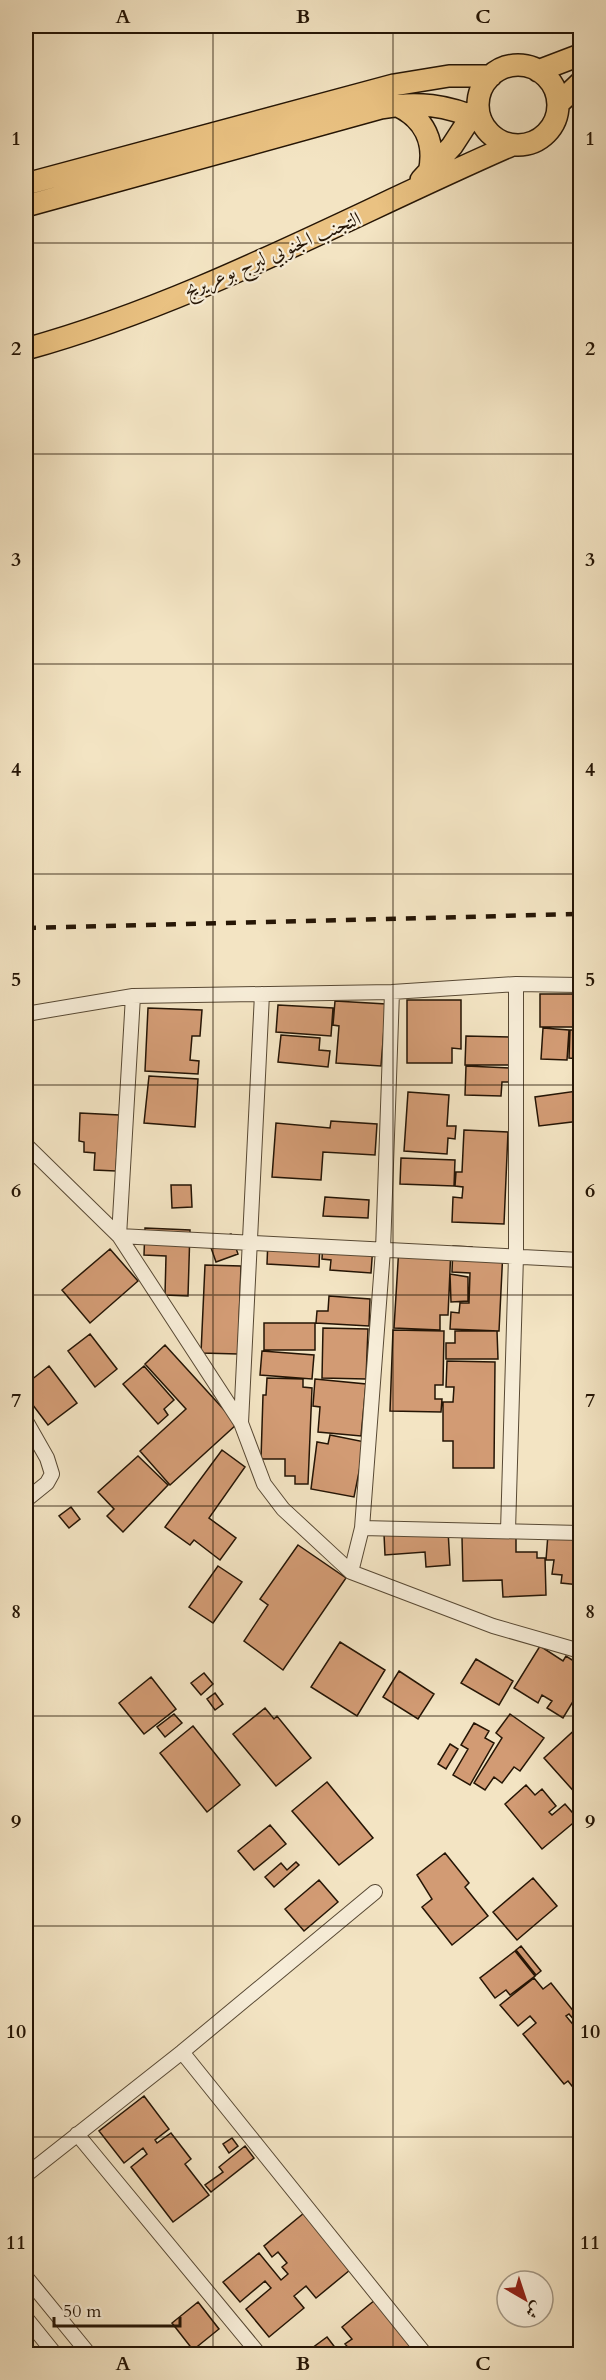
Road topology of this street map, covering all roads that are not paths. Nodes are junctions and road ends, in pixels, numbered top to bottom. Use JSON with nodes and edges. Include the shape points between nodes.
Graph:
{"nodes":[{"id":1,"x":580,"y":55,"type":"edge"},
{"id":2,"x":538,"y":71,"type":"junction"},
{"id":3,"x":490,"y":76,"type":"junction"},
{"id":4,"x":580,"y":83,"type":"edge"},
{"id":5,"x":558,"y":104,"type":"junction"},
{"id":6,"x":396,"y":105,"type":"junction"},
{"id":7,"x":477,"y":114,"type":"junction"},
{"id":8,"x":512,"y":145,"type":"junction"},
{"id":9,"x":429,"y":173,"type":"junction"},
{"id":10,"x":26,"y":184,"type":"edge"},
{"id":11,"x":405,"y":194,"type":"junction"},
{"id":12,"x":26,"y":206,"type":"edge"},
{"id":13,"x":26,"y":349,"type":"edge"},
{"id":14,"x":516,"y":984,"type":"junction"},
{"id":15,"x":580,"y":985,"type":"edge"},
{"id":16,"x":392,"y":992,"type":"junction"},
{"id":17,"x":262,"y":994,"type":"junction"},
{"id":18,"x":133,"y":996,"type":"junction"},
{"id":19,"x":26,"y":1014,"type":"edge"},
{"id":20,"x":26,"y":1144,"type":"edge"},
{"id":21,"x":119,"y":1236,"type":"junction"},
{"id":22,"x":251,"y":1243,"type":"junction"},
{"id":23,"x":383,"y":1250,"type":"junction"},
{"id":24,"x":516,"y":1256,"type":"junction"},
{"id":25,"x":580,"y":1260,"type":"edge"},
{"id":26,"x":26,"y":1421,"type":"edge"},
{"id":27,"x":241,"y":1423,"type":"junction"},
{"id":28,"x":26,"y":1500,"type":"edge"},
{"id":29,"x":362,"y":1528,"type":"junction"},
{"id":30,"x":508,"y":1531,"type":"junction"},
{"id":31,"x":580,"y":1533,"type":"edge"},
{"id":32,"x":351,"y":1572,"type":"junction"},
{"id":33,"x":580,"y":1651,"type":"edge"},
{"id":34,"x":375,"y":1892,"type":"dead end"},
{"id":35,"x":182,"y":2052,"type":"junction"},
{"id":36,"x":77,"y":2134,"type":"junction"},
{"id":37,"x":26,"y":2175,"type":"edge"},
{"id":38,"x":26,"y":2277,"type":"edge"},
{"id":39,"x":26,"y":2318,"type":"edge"},
{"id":40,"x":55,"y":2355,"type":"edge"},
{"id":41,"x":89,"y":2355,"type":"edge"},
{"id":42,"x":259,"y":2355,"type":"edge"},
{"id":43,"x":424,"y":2355,"type":"edge"}],
"edges":[{"from":1,"to":2,"type":"highway"},
{"from":2,"to":3,"type":"highway","via":[[508,66]]},
{"from":2,"to":5,"type":"highway","via":[[552,85]]},
{"from":3,"to":7,"type":"highway","via":[[483,85]]},
{"from":3,"to":10,"type":"highway","via":[[449,76],[394,85]]},
{"from":4,"to":5,"type":"highway"},
{"from":5,"to":8,"type":"highway","via":[[556,116],[544,135],[524,145]]},
{"from":6,"to":7,"type":"highway","via":[[434,105]]},
{"from":6,"to":9,"type":"highway","via":[[416,117],[429,137]]},
{"from":6,"to":12,"type":"highway"},
{"from":7,"to":8,"type":"highway","via":[[493,137]]},
{"from":7,"to":9,"type":"highway"},
{"from":8,"to":11,"type":"highway","name":"التجنب الجنوبي لبرج بوعريريج"},
{"from":9,"to":11,"type":"highway"},
{"from":11,"to":13,"type":"highway","name":"التجنب الجنوبي لبرج بوعريريج","via":[[237,271],[103,324]]},
{"from":14,"to":15,"type":"street"},
{"from":14,"to":16,"type":"street"},
{"from":14,"to":24,"type":"street"},
{"from":16,"to":17,"type":"street"},
{"from":16,"to":23,"type":"street"},
{"from":17,"to":18,"type":"street"},
{"from":17,"to":22,"type":"street"},
{"from":18,"to":19,"type":"street"},
{"from":18,"to":21,"type":"street"},
{"from":20,"to":21,"type":"street"},
{"from":21,"to":22,"type":"street"},
{"from":21,"to":27,"type":"street"},
{"from":22,"to":23,"type":"street"},
{"from":22,"to":27,"type":"street"},
{"from":23,"to":24,"type":"street"},
{"from":23,"to":29,"type":"street"},
{"from":24,"to":25,"type":"street"},
{"from":24,"to":30,"type":"street"},
{"from":26,"to":28,"type":"street","via":[[52,1474]]},
{"from":27,"to":32,"type":"street","via":[[264,1484],[283,1509]]},
{"from":29,"to":30,"type":"street"},
{"from":29,"to":32,"type":"street"},
{"from":30,"to":31,"type":"street"},
{"from":32,"to":33,"type":"street","via":[[493,1626]]},
{"from":34,"to":35,"type":"street"},
{"from":35,"to":36,"type":"street"},
{"from":35,"to":43,"type":"street"},
{"from":36,"to":37,"type":"street"},
{"from":36,"to":42,"type":"street"},
{"from":38,"to":41,"type":"street"},
{"from":39,"to":40,"type":"street"}]}
